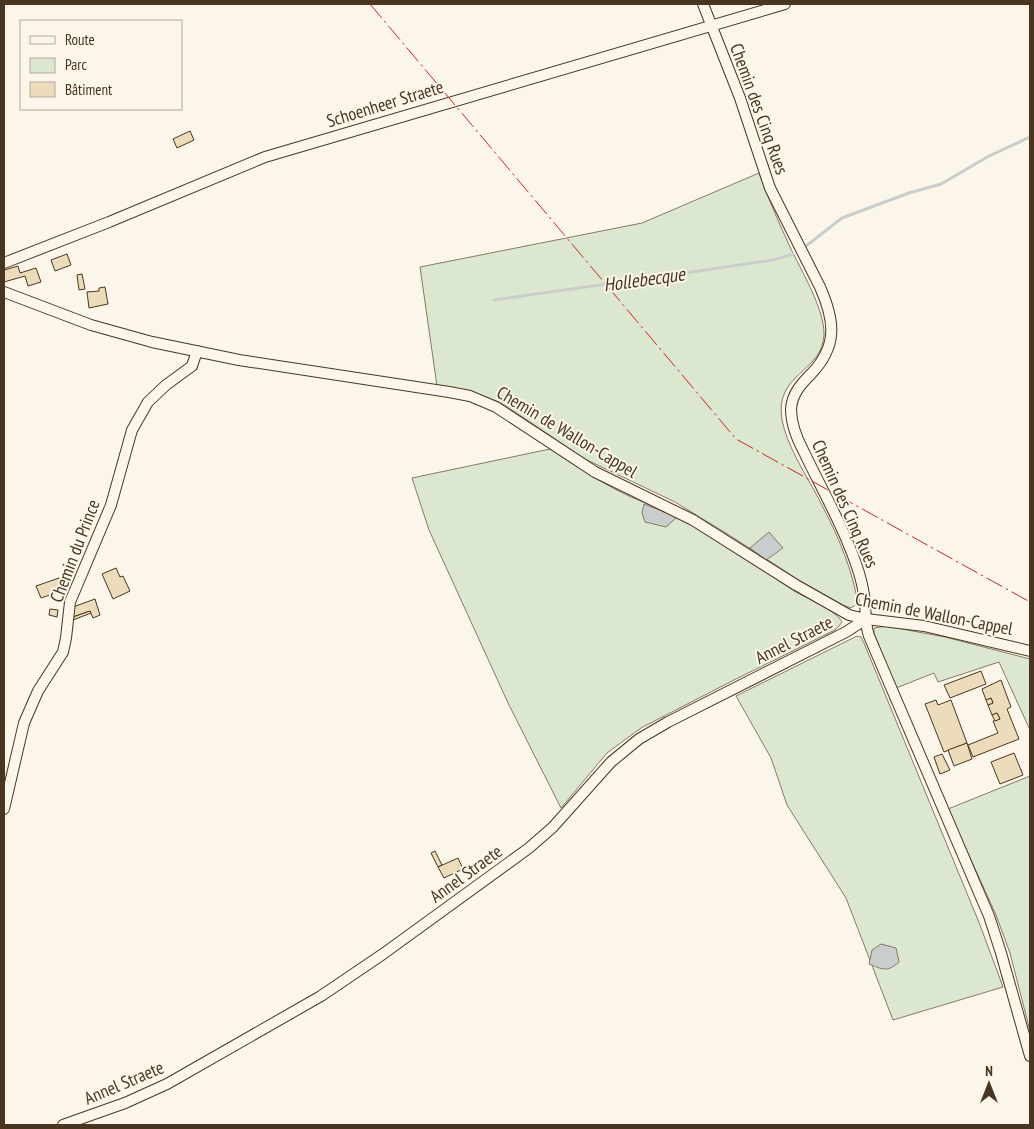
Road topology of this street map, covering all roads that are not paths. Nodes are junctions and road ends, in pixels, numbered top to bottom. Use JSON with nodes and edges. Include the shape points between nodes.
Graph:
{"nodes":[{"id":1,"x":703,"y":4,"type":"edge"},
{"id":2,"x":785,"y":4,"type":"edge"},
{"id":3,"x":711,"y":25,"type":"junction"},
{"id":4,"x":4,"y":263,"type":"edge"},
{"id":5,"x":4,"y":292,"type":"edge"},
{"id":6,"x":197,"y":351,"type":"junction"},
{"id":7,"x":866,"y":619,"type":"junction"},
{"id":8,"x":1030,"y":651,"type":"edge"},
{"id":9,"x":4,"y":809,"type":"edge"},
{"id":10,"x":1030,"y":1056,"type":"edge"},
{"id":11,"x":63,"y":1125,"type":"edge"}],
"edges":[{"from":1,"to":3,"type":"street","name":"Chemin des Cinq Rues"},
{"from":2,"to":3,"type":"street","name":"Schoenheer Straete"},
{"from":3,"to":4,"type":"street","name":"Schoenheer Straete","via":[[266,157]]},
{"from":3,"to":7,"type":"street","name":"Chemin des Cinq Rues","via":[[770,188],[820,287],[829,312],[831,331],[827,352],[795,394],[792,416],[797,437],[854,560],[863,590]]},
{"from":5,"to":6,"type":"street","name":"Chemin de Wallon-Cappel","via":[[116,333]]},
{"from":6,"to":7,"type":"street","name":"Chemin de Wallon-Cappel","via":[[450,392],[480,400],[515,418],[595,472],[693,520],[835,608]]},
{"from":6,"to":9,"type":"street","name":"Chemin du Prince","via":[[192,366],[148,402],[132,430],[111,505],[70,602],[63,652],[27,714]]},
{"from":7,"to":8,"type":"street","name":"Chemin de Wallon-Cappel","via":[[924,626]]},
{"from":7,"to":10,"type":"street","name":"Chemin des Cinq Rues","via":[[871,642],[991,922]]},
{"from":7,"to":11,"type":"street","name":"Annel Straete","via":[[639,739],[612,762],[553,827],[529,848],[326,992],[157,1089]]}]}
